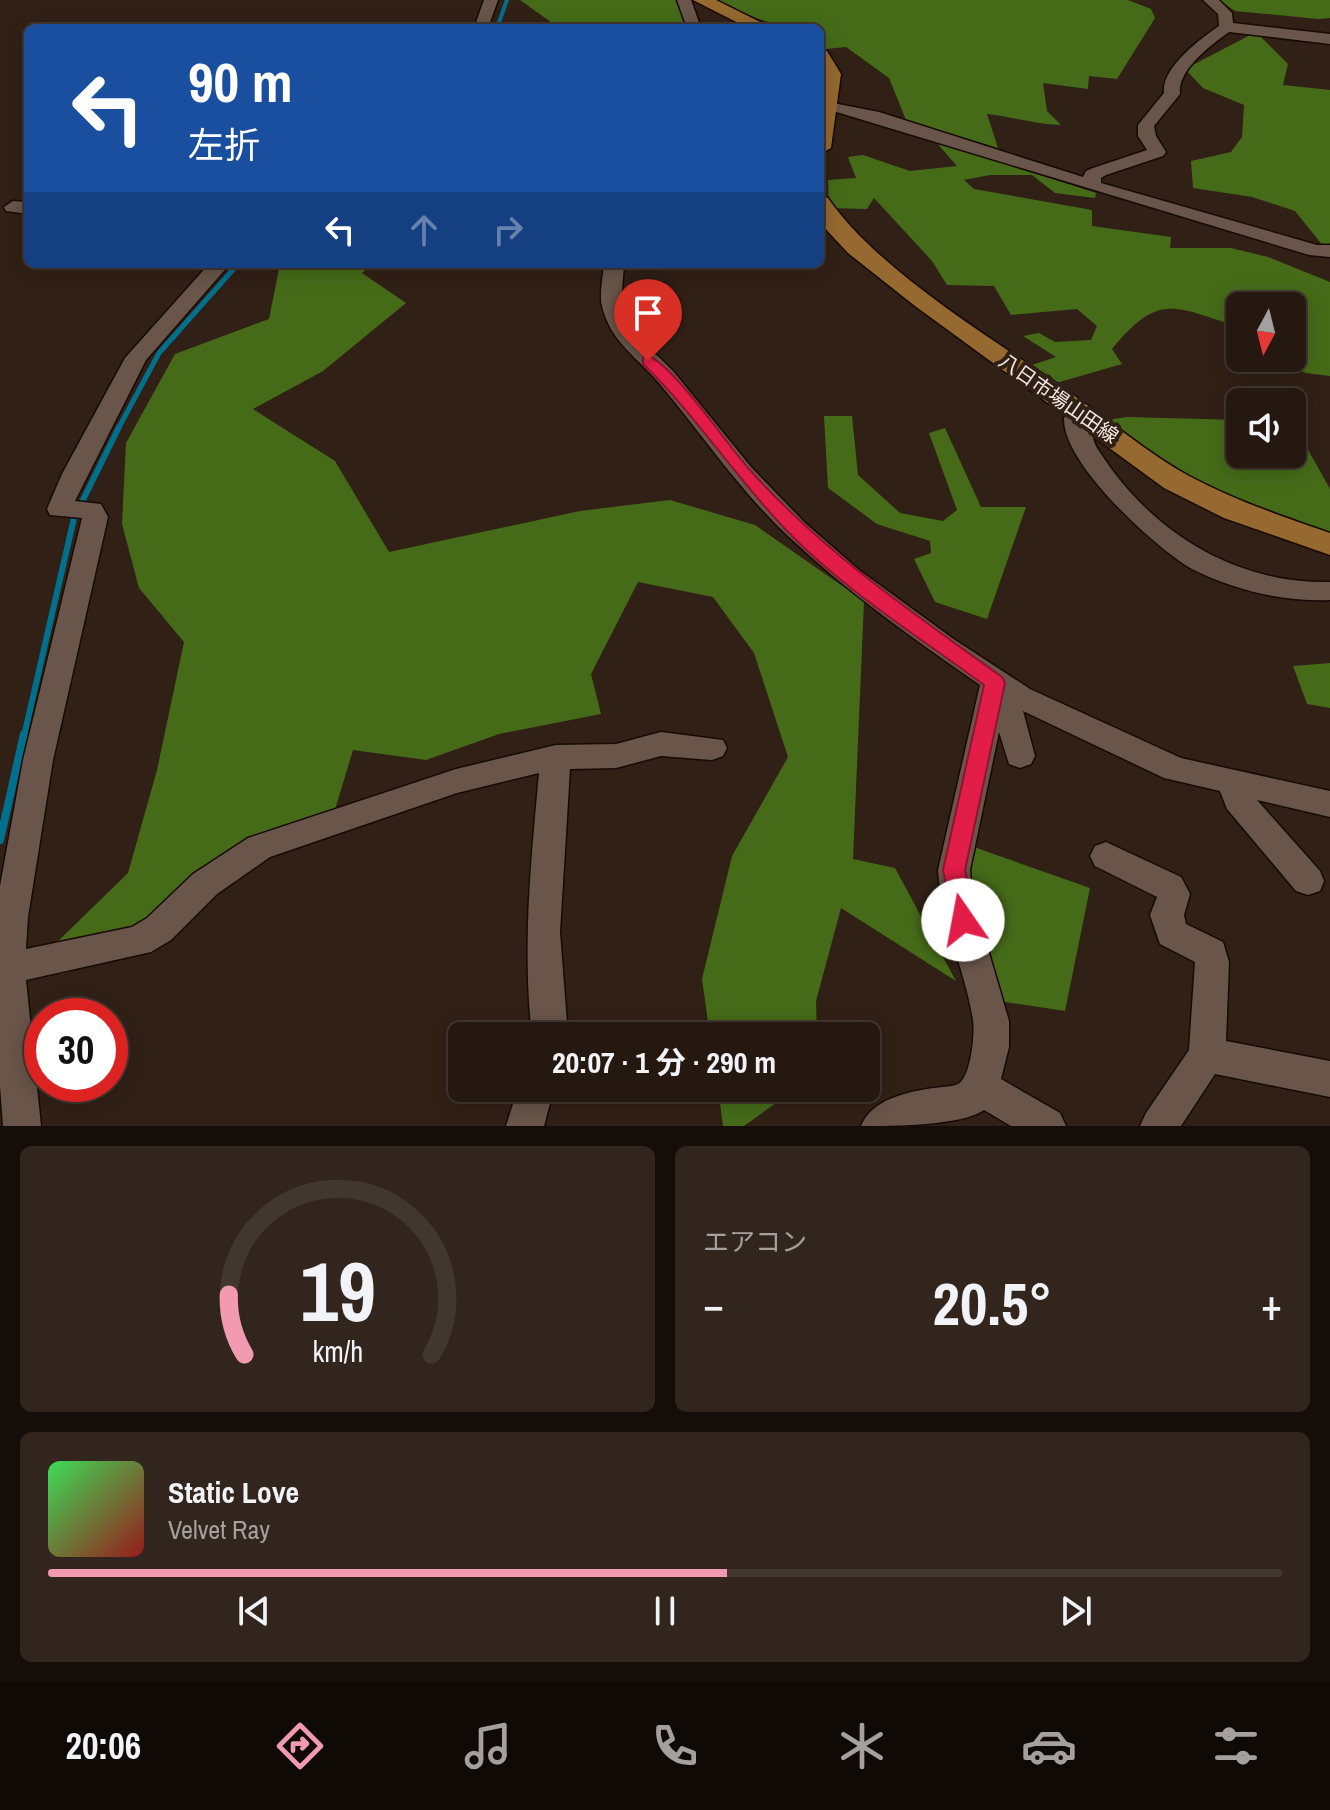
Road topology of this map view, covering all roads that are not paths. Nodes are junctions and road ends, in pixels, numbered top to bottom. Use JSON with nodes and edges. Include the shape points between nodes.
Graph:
{"nodes":[{"id":1,"x":491,"y":0,"type":"edge"},
{"id":2,"x":684,"y":0,"type":"edge"},
{"id":3,"x":702,"y":0,"type":"edge"},
{"id":4,"x":1210,"y":0,"type":"edge"},
{"id":5,"x":482,"y":24,"type":"edge"},
{"id":6,"x":693,"y":24,"type":"edge"},
{"id":7,"x":754,"y":24,"type":"edge"},
{"id":8,"x":1226,"y":27,"type":"junction"},
{"id":9,"x":1330,"y":39,"type":"edge"},
{"id":10,"x":824,"y":62,"type":"edge"},
{"id":11,"x":828,"y":107,"type":"junction"},
{"id":12,"x":824,"y":128,"type":"edge"},
{"id":13,"x":1092,"y":186,"type":"junction"},
{"id":14,"x":824,"y":210,"type":"edge"},
{"id":15,"x":1330,"y":251,"type":"edge"},
{"id":16,"x":216,"y":268,"type":"edge"},
{"id":17,"x":614,"y":268,"type":"edge"},
{"id":18,"x":1076,"y":410,"type":"junction"},
{"id":19,"x":1330,"y":544,"type":"edge"},
{"id":20,"x":1330,"y":591,"type":"edge"},
{"id":21,"x":993,"y":690,"type":"junction"},
{"id":22,"x":712,"y":748,"type":"dead end"},
{"id":23,"x":1020,"y":756,"type":"dead end"},
{"id":24,"x":556,"y":757,"type":"junction"},
{"id":25,"x":1233,"y":784,"type":"junction"},
{"id":26,"x":1330,"y":804,"type":"edge"},
{"id":27,"x":1106,"y":856,"type":"dead end"},
{"id":28,"x":1308,"y":881,"type":"dead end"},
{"id":29,"x":8,"y":968,"type":"junction"},
{"id":30,"x":547,"y":1022,"type":"edge"},
{"id":31,"x":1207,"y":1055,"type":"junction"},
{"id":32,"x":1330,"y":1079,"type":"edge"},
{"id":33,"x":980,"y":1087,"type":"junction"},
{"id":34,"x":532,"y":1102,"type":"edge"},
{"id":35,"x":22,"y":1126,"type":"edge"},
{"id":36,"x":525,"y":1126,"type":"edge"},
{"id":37,"x":880,"y":1126,"type":"edge"},
{"id":38,"x":1047,"y":1126,"type":"edge"},
{"id":39,"x":1159,"y":1126,"type":"edge"}],
"edges":[{"from":1,"to":5,"type":"street"},
{"from":2,"to":6,"type":"street"},
{"from":3,"to":7,"type":"main road"},
{"from":4,"to":8,"type":"street","via":[[1225,13]]},
{"from":8,"to":9,"type":"street"},
{"from":8,"to":13,"type":"street","via":[[1177,74],[1172,94],[1146,125],[1157,152],[1092,175]]},
{"from":10,"to":11,"type":"main road","via":[[831,74]]},
{"from":11,"to":12,"type":"main road"},
{"from":11,"to":13,"type":"street","via":[[873,116]]},
{"from":13,"to":15,"type":"street"},
{"from":14,"to":18,"type":"main road","name":"八日市場山田線","via":[[856,248]]},
{"from":16,"to":29,"type":"street","via":[[136,358],[59,509],[92,510],[95,517],[38,760],[11,917]]},
{"from":17,"to":21,"type":"street","via":[[611,304],[622,332],[665,376],[742,472],[850,576]]},
{"from":18,"to":19,"type":"main road","name":"八日市場山田線","via":[[1202,496]]},
{"from":18,"to":20,"type":"street","via":[[1081,445],[1124,500],[1186,556],[1255,583]]},
{"from":21,"to":23,"type":"street","via":[[1008,710]]},
{"from":21,"to":25,"type":"street","via":[[1175,769]]},
{"from":21,"to":33,"type":"street","via":[[954,870],[956,895],[991,1021],[991,1047]]},
{"from":22,"to":24,"type":"street","via":[[661,744],[616,756]]},
{"from":24,"to":29,"type":"street","via":[[456,781],[259,847],[205,884],[139,941]]},
{"from":24,"to":30,"type":"street","via":[[543,927]]},
{"from":25,"to":26,"type":"street"},
{"from":25,"to":28,"type":"street","via":[[1238,800]]},
{"from":27,"to":31,"type":"street","via":[[1169,887],[1174,894],[1167,915],[1172,933],[1211,953]]},
{"from":29,"to":35,"type":"street"},
{"from":31,"to":32,"type":"street"},
{"from":31,"to":39,"type":"street"},
{"from":33,"to":37,"type":"street","via":[[967,1101],[908,1110]]},
{"from":33,"to":38,"type":"street"},
{"from":34,"to":36,"type":"street"}]}
